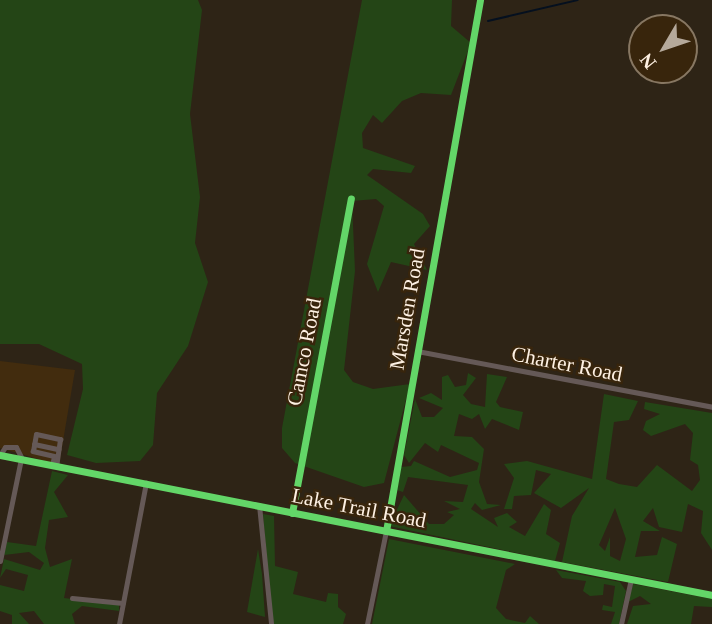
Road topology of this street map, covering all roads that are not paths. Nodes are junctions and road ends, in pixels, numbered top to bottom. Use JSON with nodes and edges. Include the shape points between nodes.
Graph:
{"nodes":[{"id":1,"x":480,"y":0,"type":"edge"},
{"id":2,"x":351,"y":198,"type":"dead end"},
{"id":3,"x":417,"y":351,"type":"junction"},
{"id":4,"x":712,"y":407,"type":"edge"},
{"id":5,"x":34,"y":444,"type":"junction"},
{"id":6,"x":58,"y":449,"type":"junction"},
{"id":7,"x":0,"y":455,"type":"edge"},
{"id":8,"x":21,"y":459,"type":"junction"},
{"id":9,"x":54,"y":466,"type":"junction"},
{"id":10,"x":146,"y":484,"type":"junction"},
{"id":11,"x":259,"y":505,"type":"junction"},
{"id":12,"x":292,"y":513,"type":"junction"},
{"id":13,"x":386,"y":531,"type":"junction"},
{"id":14,"x":0,"y":561,"type":"edge"},
{"id":15,"x":631,"y":579,"type":"junction"},
{"id":16,"x":712,"y":595,"type":"edge"},
{"id":17,"x":72,"y":598,"type":"dead end"},
{"id":18,"x":123,"y":603,"type":"junction"},
{"id":19,"x":119,"y":624,"type":"edge"},
{"id":20,"x":271,"y":624,"type":"edge"},
{"id":21,"x":367,"y":624,"type":"edge"},
{"id":22,"x":621,"y":624,"type":"edge"}],
"edges":[{"from":1,"to":3,"type":"street","name":"Marsden Road"},
{"from":2,"to":12,"type":"street","name":"Camco Road"},
{"from":3,"to":4,"type":"street","name":"Charter Road"},
{"from":3,"to":13,"type":"street","name":"Marsden Road"},
{"from":5,"to":6,"type":"street"},
{"from":5,"to":6,"type":"street","via":[[36,434],[48,436],[60,439]]},
{"from":5,"to":9,"type":"street","via":[[33,451],[54,456]]},
{"from":6,"to":9,"type":"street"},
{"from":7,"to":8,"type":"street","name":"Lake Trail Road"},
{"from":8,"to":9,"type":"street","name":"Lake Trail Road"},
{"from":8,"to":14,"type":"street"},
{"from":9,"to":10,"type":"street","name":"Lake Trail Road"},
{"from":10,"to":11,"type":"street","name":"Lake Trail Road"},
{"from":10,"to":18,"type":"street"},
{"from":11,"to":12,"type":"street","name":"Lake Trail Road"},
{"from":11,"to":20,"type":"street"},
{"from":12,"to":13,"type":"street","name":"Lake Trail Road"},
{"from":13,"to":15,"type":"street","name":"Lake Trail Road"},
{"from":13,"to":21,"type":"street","name":"Marsden Road"},
{"from":15,"to":16,"type":"street","name":"Lake Trail Road"},
{"from":15,"to":22,"type":"street"},
{"from":17,"to":18,"type":"street"},
{"from":18,"to":19,"type":"street"}]}
